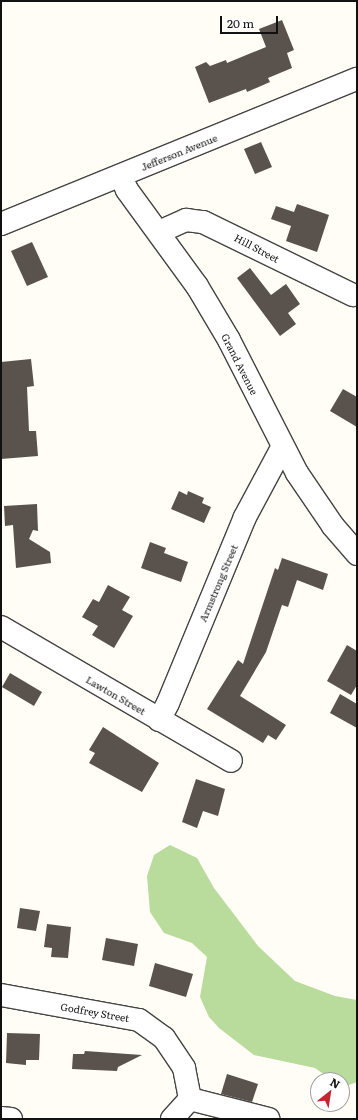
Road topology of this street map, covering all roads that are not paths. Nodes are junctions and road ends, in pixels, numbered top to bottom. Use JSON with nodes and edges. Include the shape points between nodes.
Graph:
{"nodes":[{"id":1,"x":357,"y":79,"type":"edge"},
{"id":2,"x":120,"y":176,"type":"junction"},
{"id":3,"x":1,"y":224,"type":"edge"},
{"id":4,"x":159,"y":232,"type":"junction"},
{"id":5,"x":353,"y":296,"type":"dead end"},
{"id":6,"x":282,"y":448,"type":"junction"},
{"id":7,"x":357,"y":554,"type":"edge"},
{"id":8,"x":1,"y":627,"type":"edge"},
{"id":9,"x":159,"y":720,"type":"junction"},
{"id":10,"x":231,"y":761,"type":"dead end"},
{"id":11,"x":1,"y":995,"type":"edge"},
{"id":12,"x":190,"y":1099,"type":"junction"},
{"id":13,"x":1,"y":1118,"type":"edge"},
{"id":14,"x":12,"y":1119,"type":"edge"},
{"id":15,"x":172,"y":1119,"type":"edge"},
{"id":16,"x":269,"y":1119,"type":"edge"}],
"edges":[{"from":1,"to":2,"type":"street","name":"Jefferson Avenue"},
{"from":2,"to":3,"type":"street","name":"Jefferson Avenue"},
{"from":2,"to":4,"type":"street","name":"Grand Avenue","via":[[127,190]]},
{"from":4,"to":5,"type":"street","name":"Hill Street","via":[[186,220],[203,222]]},
{"from":4,"to":6,"type":"street","name":"Grand Avenue","via":[[197,286],[229,340]]},
{"from":6,"to":7,"type":"street","name":"Grand Avenue","via":[[314,499]]},
{"from":6,"to":9,"type":"street","name":"Armstrong Street","via":[[245,517]]},
{"from":8,"to":9,"type":"street","name":"Lawton Street"},
{"from":9,"to":10,"type":"street","name":"Lawton Street"},
{"from":11,"to":12,"type":"street","name":"Godfrey Street","via":[[139,1020],[164,1038],[184,1068]]},
{"from":12,"to":15,"type":"street"},
{"from":12,"to":16,"type":"street"},
{"from":13,"to":14,"type":"street"}]}
